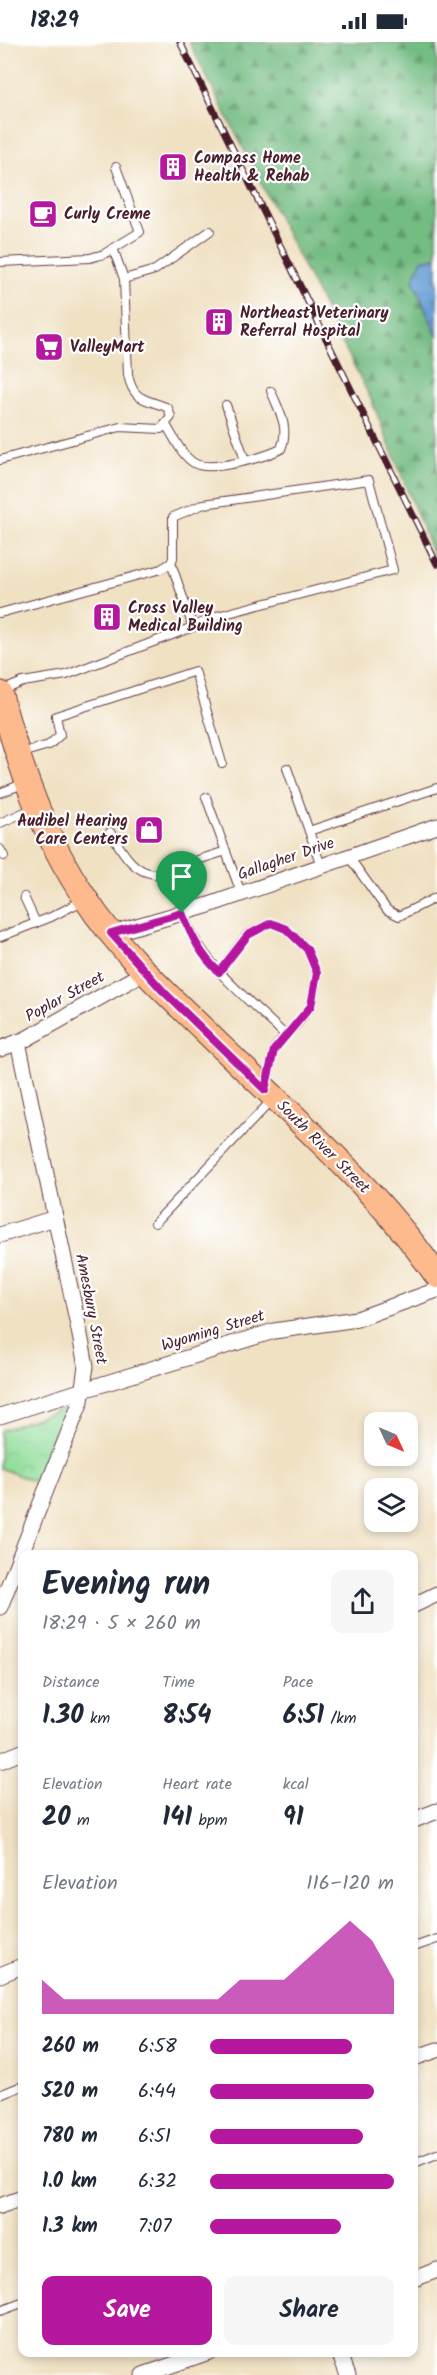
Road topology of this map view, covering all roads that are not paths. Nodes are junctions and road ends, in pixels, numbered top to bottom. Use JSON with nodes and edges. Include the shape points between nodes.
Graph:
{"nodes":[{"id":1,"x":116,"y":167,"type":"dead end"},
{"id":2,"x":210,"y":231,"type":"dead end"},
{"id":3,"x":113,"y":248,"type":"junction"},
{"id":4,"x":0,"y":262,"type":"edge"},
{"id":5,"x":124,"y":279,"type":"junction"},
{"id":6,"x":271,"y":390,"type":"dead end"},
{"id":7,"x":226,"y":405,"type":"dead end"},
{"id":8,"x":166,"y":424,"type":"junction"},
{"id":9,"x":0,"y":460,"type":"edge"},
{"id":10,"x":245,"y":460,"type":"junction"},
{"id":11,"x":171,"y":563,"type":"junction"},
{"id":12,"x":0,"y":613,"type":"edge"},
{"id":13,"x":193,"y":627,"type":"junction"},
{"id":14,"x":0,"y":692,"type":"edge"},
{"id":15,"x":17,"y":754,"type":"junction"},
{"id":16,"x":222,"y":763,"type":"dead end"},
{"id":17,"x":287,"y":768,"type":"dead end"},
{"id":18,"x":27,"y":782,"type":"junction"},
{"id":19,"x":437,"y":789,"type":"edge"},
{"id":20,"x":0,"y":793,"type":"edge"},
{"id":21,"x":206,"y":797,"type":"dead end"},
{"id":22,"x":37,"y":807,"type":"junction"},
{"id":23,"x":0,"y":823,"type":"edge"},
{"id":24,"x":437,"y":826,"type":"edge"},
{"id":25,"x":309,"y":831,"type":"junction"},
{"id":26,"x":110,"y":832,"type":"dead end"},
{"id":27,"x":226,"y":851,"type":"junction"},
{"id":28,"x":349,"y":856,"type":"junction"},
{"id":29,"x":321,"y":866,"type":"junction"},
{"id":30,"x":241,"y":893,"type":"junction"},
{"id":31,"x":24,"y":897,"type":"dead end"},
{"id":32,"x":437,"y":897,"type":"edge"},
{"id":33,"x":86,"y":900,"type":"junction"},
{"id":34,"x":182,"y":913,"type":"junction"},
{"id":35,"x":36,"y":923,"type":"junction"},
{"id":36,"x":111,"y":933,"type":"junction"},
{"id":37,"x":0,"y":937,"type":"edge"},
{"id":38,"x":145,"y":972,"type":"junction"},
{"id":39,"x":219,"y":972,"type":"junction"},
{"id":40,"x":285,"y":1035,"type":"junction"},
{"id":41,"x":18,"y":1042,"type":"junction"},
{"id":42,"x":0,"y":1049,"type":"edge"},
{"id":43,"x":270,"y":1094,"type":"junction"},
{"id":44,"x":55,"y":1218,"type":"junction"},
{"id":45,"x":155,"y":1223,"type":"dead end"},
{"id":46,"x":0,"y":1235,"type":"edge"},
{"id":47,"x":437,"y":1276,"type":"edge"},
{"id":48,"x":437,"y":1290,"type":"edge"},
{"id":49,"x":84,"y":1390,"type":"junction"},
{"id":50,"x":0,"y":1416,"type":"edge"},
{"id":51,"x":23,"y":1550,"type":"edge"},
{"id":52,"x":18,"y":1562,"type":"edge"},
{"id":53,"x":437,"y":1594,"type":"edge"},
{"id":54,"x":418,"y":1603,"type":"edge"},
{"id":55,"x":0,"y":1607,"type":"edge"},
{"id":56,"x":18,"y":1754,"type":"edge"},
{"id":57,"x":0,"y":1761,"type":"edge"},
{"id":58,"x":437,"y":1811,"type":"edge"},
{"id":59,"x":418,"y":1818,"type":"edge"},
{"id":60,"x":437,"y":1939,"type":"edge"},
{"id":61,"x":418,"y":1946,"type":"edge"},
{"id":62,"x":18,"y":1968,"type":"edge"},
{"id":63,"x":0,"y":1975,"type":"edge"},
{"id":64,"x":437,"y":2050,"type":"edge"},
{"id":65,"x":418,"y":2057,"type":"edge"},
{"id":66,"x":18,"y":2088,"type":"edge"},
{"id":67,"x":0,"y":2095,"type":"edge"},
{"id":68,"x":437,"y":2154,"type":"edge"},
{"id":69,"x":418,"y":2161,"type":"edge"},
{"id":70,"x":18,"y":2199,"type":"edge"},
{"id":71,"x":0,"y":2206,"type":"edge"},
{"id":72,"x":437,"y":2270,"type":"edge"},
{"id":73,"x":418,"y":2277,"type":"edge"},
{"id":74,"x":18,"y":2304,"type":"edge"},
{"id":75,"x":0,"y":2311,"type":"edge"},
{"id":76,"x":195,"y":2357,"type":"edge"},
{"id":77,"x":341,"y":2357,"type":"edge"},
{"id":78,"x":143,"y":2375,"type":"edge"},
{"id":79,"x":348,"y":2375,"type":"edge"}],
"edges":[{"from":1,"to":3,"type":"lane","via":[[140,232]]},
{"from":2,"to":5,"type":"lane","via":[[155,270]]},
{"from":3,"to":4,"type":"lane","via":[[90,258]]},
{"from":3,"to":5,"type":"lane"},
{"from":5,"to":8,"type":"lane","via":[[131,389],[140,399],[168,408],[171,417]]},
{"from":6,"to":10,"type":"lane","via":[[286,426],[286,438],[281,448],[272,453]]},
{"from":7,"to":10,"type":"lane"},
{"from":8,"to":9,"type":"lane","via":[[161,429],[120,427]]},
{"from":8,"to":10,"type":"lane","via":[[182,450],[202,467]]},
{"from":11,"to":12,"type":"lane"},
{"from":11,"to":13,"type":"lane"},
{"from":11,"to":13,"type":"lane","via":[[173,517],[204,504],[369,480],[393,570],[217,616]]},
{"from":13,"to":14,"type":"lane","via":[[66,675],[23,682]]},
{"from":14,"to":15,"type":"main road","name":"South River Street"},
{"from":15,"to":16,"type":"lane","via":[[49,745],[60,735],[56,716],[195,671]]},
{"from":15,"to":18,"type":"main road","name":"South River Street"},
{"from":17,"to":25,"type":"lane"},
{"from":18,"to":20,"type":"lane"},
{"from":18,"to":22,"type":"main road","name":"South River Street"},
{"from":19,"to":25,"type":"lane"},
{"from":21,"to":27,"type":"lane"},
{"from":22,"to":23,"type":"lane"},
{"from":22,"to":33,"type":"main road","name":"South River Street"},
{"from":24,"to":28,"type":"street","name":"Gallagher Drive"},
{"from":25,"to":29,"type":"lane"},
{"from":26,"to":27,"type":"lane","via":[[132,864],[145,873],[154,874]]},
{"from":27,"to":30,"type":"lane"},
{"from":28,"to":29,"type":"street","name":"Gallagher Drive"},
{"from":28,"to":32,"type":"lane","via":[[387,910],[399,916]]},
{"from":29,"to":30,"type":"street","name":"Gallagher Drive"},
{"from":30,"to":34,"type":"street","name":"Gallagher Drive"},
{"from":31,"to":35,"type":"lane"},
{"from":33,"to":35,"type":"lane"},
{"from":33,"to":36,"type":"main road","name":"South River Street"},
{"from":34,"to":36,"type":"street","name":"Gallagher Drive"},
{"from":34,"to":39,"type":"lane","via":[[195,942]]},
{"from":35,"to":37,"type":"lane"},
{"from":36,"to":38,"type":"main road","name":"South River Street"},
{"from":38,"to":41,"type":"street","name":"Poplar Street"},
{"from":38,"to":43,"type":"main road","name":"South River Street"},
{"from":39,"to":40,"type":"lane"},
{"from":39,"to":40,"type":"lane","via":[[248,935],[271,923],[286,929],[307,949],[317,973],[311,1006]]},
{"from":40,"to":43,"type":"lane","via":[[274,1050]]},
{"from":41,"to":42,"type":"street","name":"Poplar Street"},
{"from":41,"to":44,"type":"street","name":"Amesbury Street"},
{"from":43,"to":45,"type":"lane"},
{"from":43,"to":47,"type":"main road","name":"South River Street","via":[[359,1181]]},
{"from":44,"to":46,"type":"street"},
{"from":44,"to":49,"type":"street","name":"Amesbury Street","via":[[84,1354]]},
{"from":48,"to":49,"type":"street","name":"Wyoming Street","via":[[357,1319],[274,1331]]},
{"from":49,"to":50,"type":"street","name":"Wyoming Street"},
{"from":49,"to":51,"type":"street","name":"Amesbury Street"},
{"from":52,"to":55,"type":"street","name":"Amesbury Street"},
{"from":53,"to":54,"type":"street"},
{"from":56,"to":57,"type":"street"},
{"from":58,"to":59,"type":"street"},
{"from":60,"to":61,"type":"lane"},
{"from":62,"to":63,"type":"street"},
{"from":64,"to":65,"type":"street"},
{"from":66,"to":67,"type":"lane"},
{"from":68,"to":69,"type":"lane"},
{"from":70,"to":71,"type":"street"},
{"from":72,"to":73,"type":"street"},
{"from":74,"to":75,"type":"lane"},
{"from":76,"to":78,"type":"street"},
{"from":77,"to":79,"type":"street"}]}
